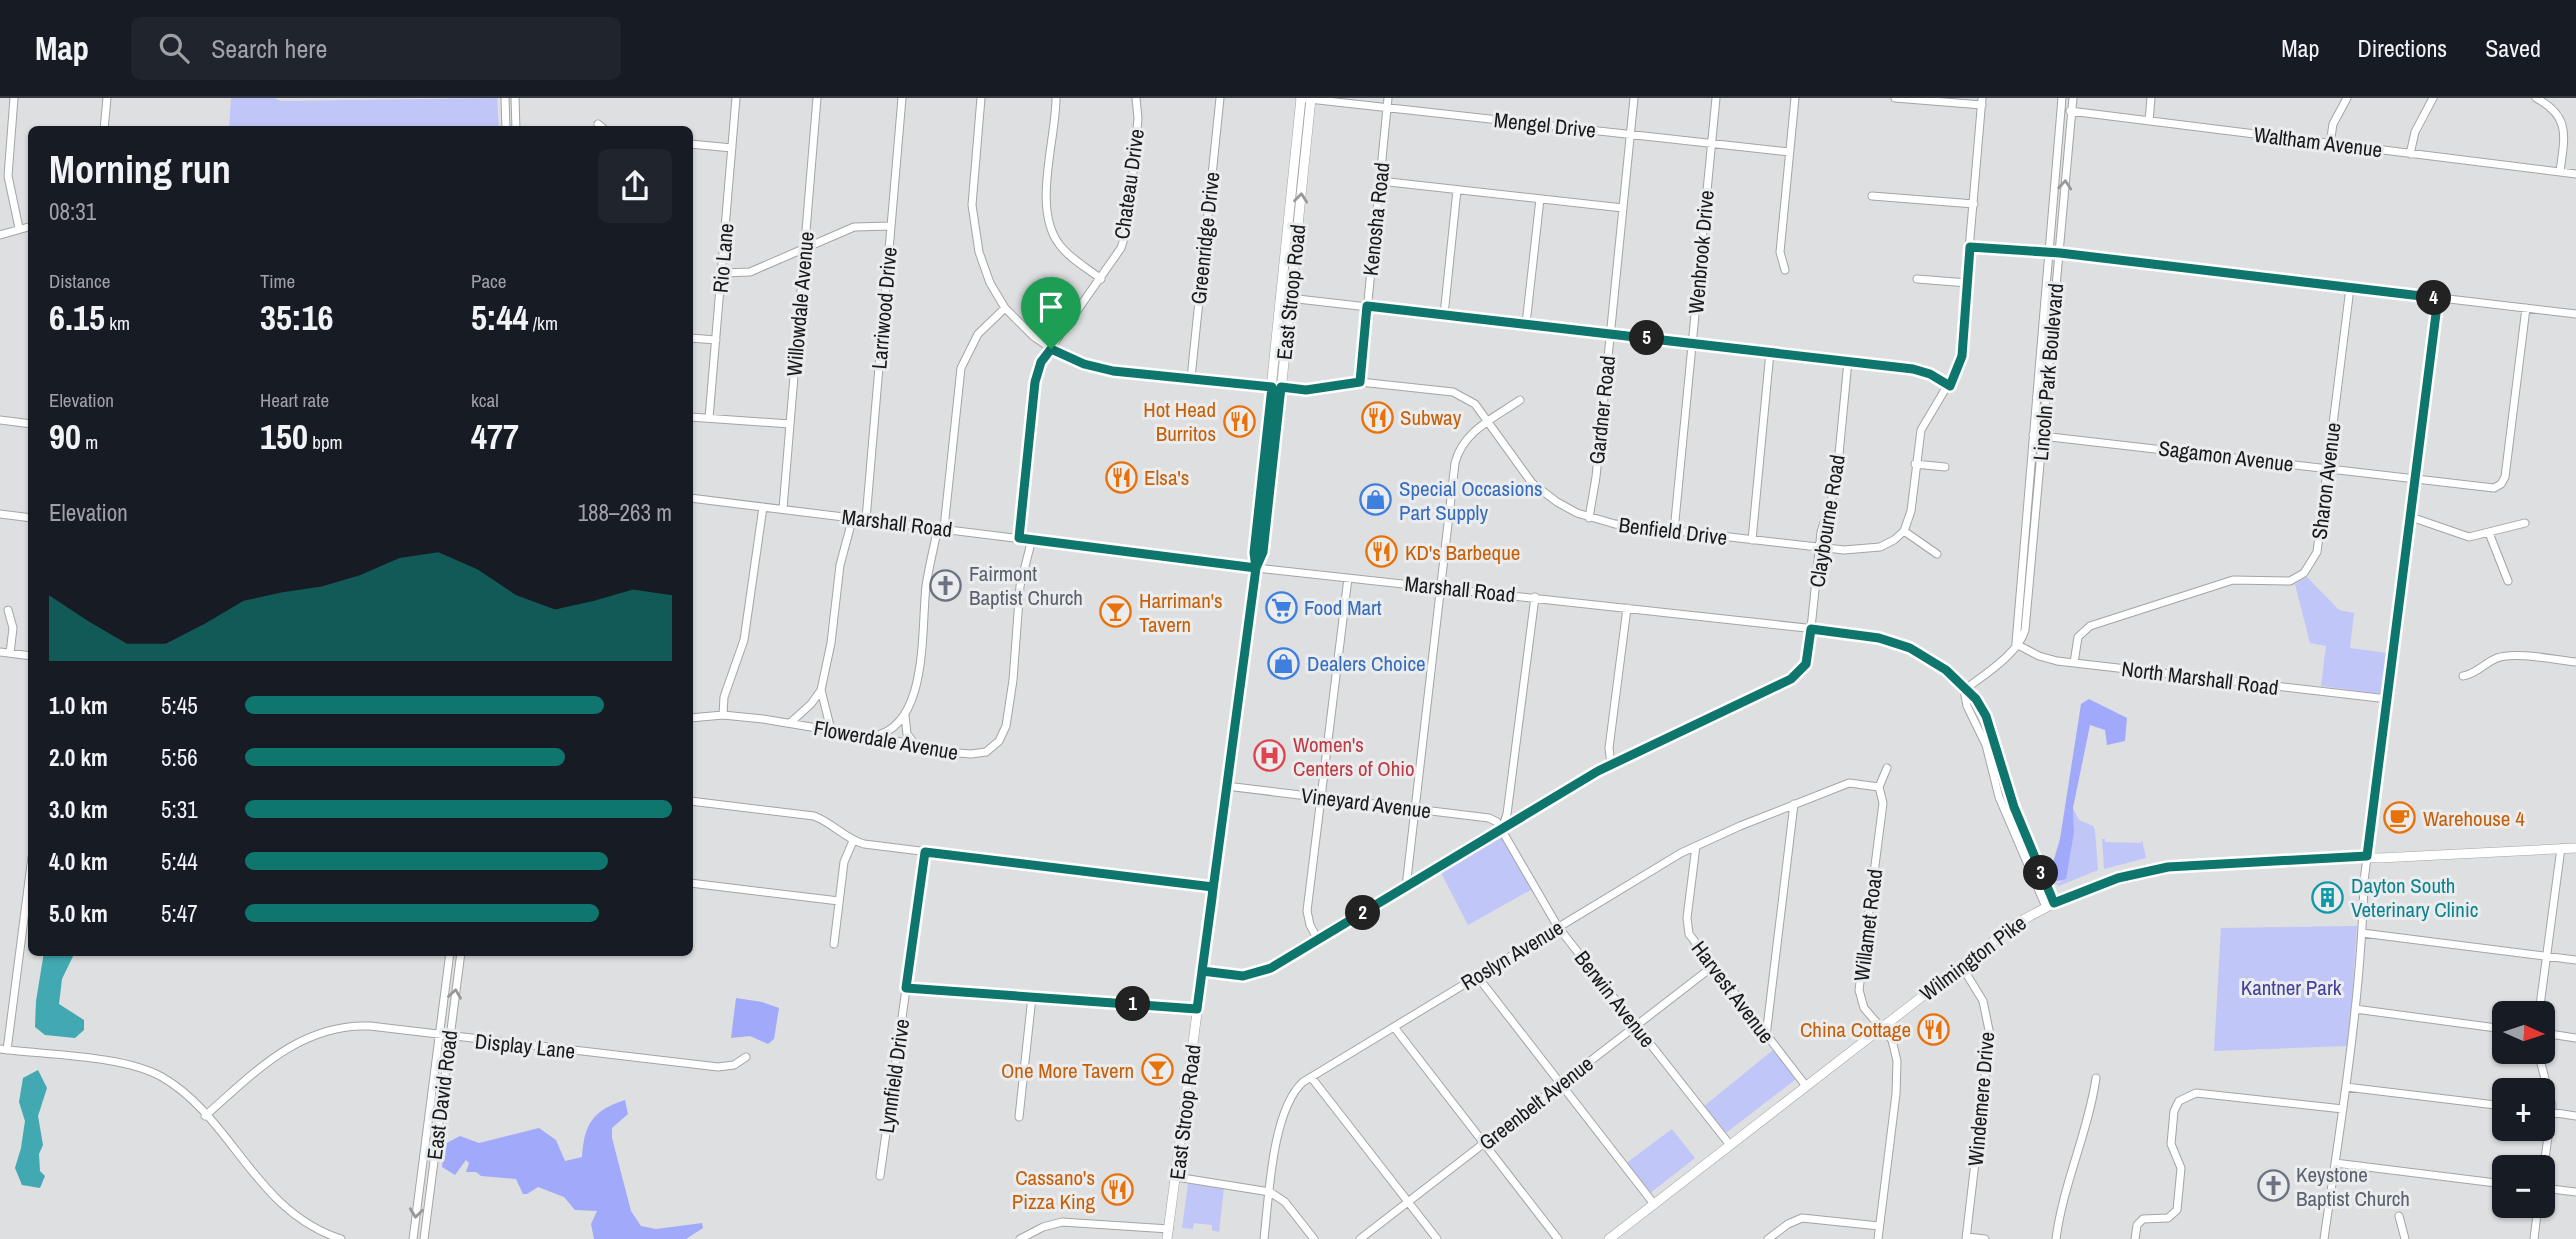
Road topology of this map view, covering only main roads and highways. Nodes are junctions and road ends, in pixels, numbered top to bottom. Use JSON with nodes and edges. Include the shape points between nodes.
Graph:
{"nodes":[{"id":1,"x":1305,"y":98,"type":"edge"},
{"id":2,"x":2576,"y":848,"type":"edge"},
{"id":3,"x":1168,"y":1234,"type":"edge"},
{"id":4,"x":1609,"y":1239,"type":"edge"}],
"edges":[{"from":1,"to":3,"type":"main road","name":"East Stroop Road","via":[[1254,553],[1256,568]]},
{"from":2,"to":4,"type":"main road","name":"Wilmington Pike","via":[[2168,867],[2118,878],[2050,905],[2017,922]]}]}
